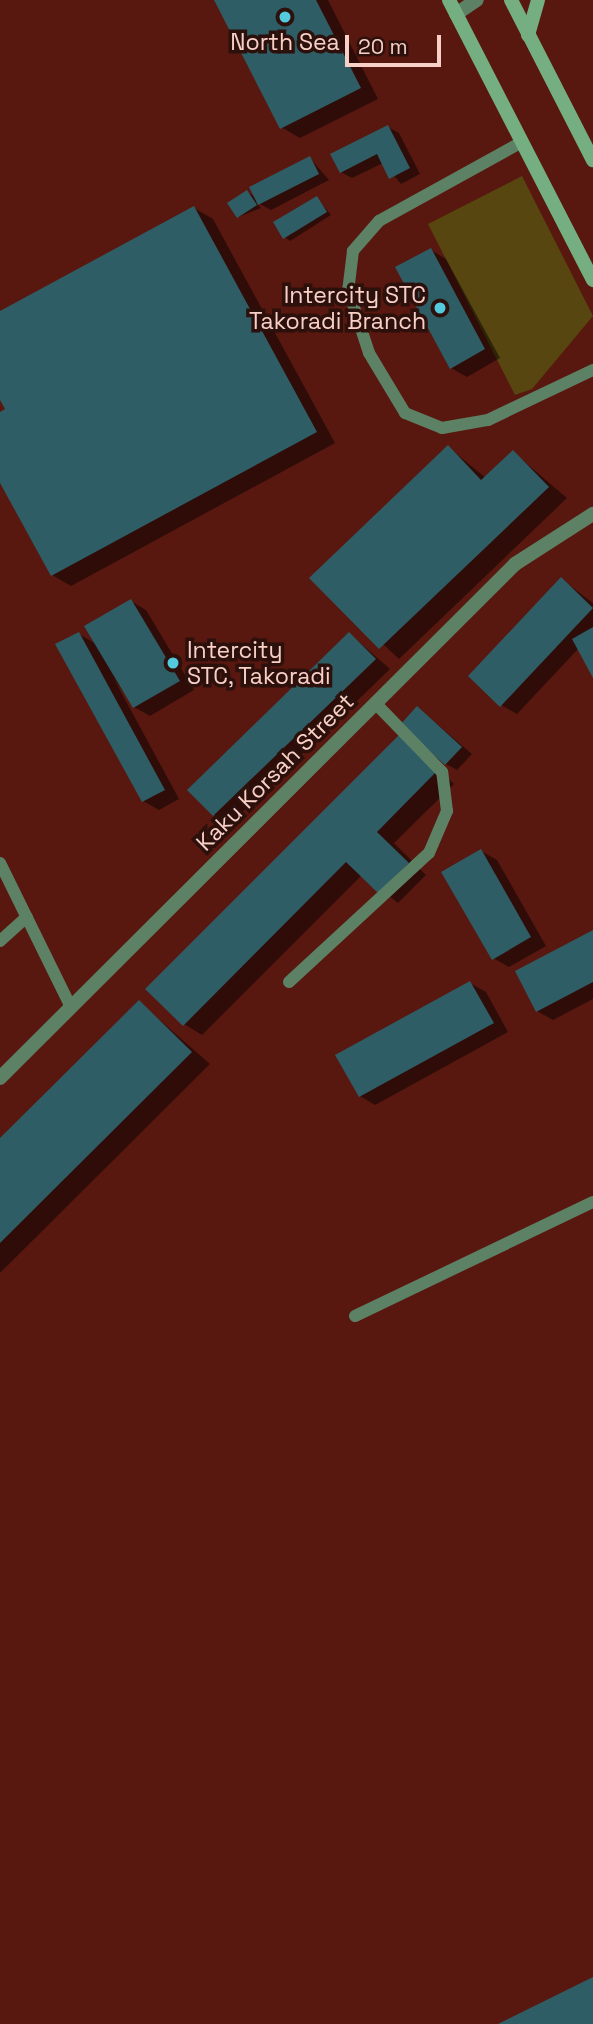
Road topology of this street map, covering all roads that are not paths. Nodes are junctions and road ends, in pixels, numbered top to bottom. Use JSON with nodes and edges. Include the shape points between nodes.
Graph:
{"nodes":[{"id":1,"x":449,"y":0,"type":"edge"},
{"id":2,"x":477,"y":0,"type":"edge"},
{"id":3,"x":511,"y":0,"type":"edge"},
{"id":4,"x":538,"y":0,"type":"edge"},
{"id":5,"x":456,"y":14,"type":"junction"},
{"id":6,"x":528,"y":35,"type":"junction"},
{"id":7,"x":522,"y":142,"type":"junction"},
{"id":8,"x":593,"y":160,"type":"edge"},
{"id":9,"x":593,"y":280,"type":"edge"},
{"id":10,"x":593,"y":370,"type":"edge"},
{"id":11,"x":593,"y":514,"type":"edge"},
{"id":12,"x":376,"y":704,"type":"junction"},
{"id":13,"x":0,"y":863,"type":"edge"},
{"id":14,"x":27,"y":917,"type":"junction"},
{"id":15,"x":0,"y":941,"type":"edge"},
{"id":16,"x":289,"y":982,"type":"dead end"},
{"id":17,"x":71,"y":1007,"type":"junction"},
{"id":18,"x":0,"y":1078,"type":"edge"},
{"id":19,"x":593,"y":1202,"type":"edge"},
{"id":20,"x":355,"y":1316,"type":"dead end"}],
"edges":[{"from":1,"to":5,"type":"main road"},
{"from":2,"to":5,"type":"street"},
{"from":3,"to":6,"type":"main road"},
{"from":4,"to":6,"type":"main road"},
{"from":5,"to":7,"type":"main road"},
{"from":6,"to":8,"type":"main road"},
{"from":7,"to":9,"type":"main road"},
{"from":7,"to":10,"type":"lane","via":[[379,221],[353,251],[348,289],[369,353],[405,413],[442,428],[488,420]]},
{"from":11,"to":12,"type":"street","name":"Kaku Korsah Street","via":[[515,564]]},
{"from":12,"to":16,"type":"lane","via":[[442,772],[447,811],[429,853]]},
{"from":12,"to":17,"type":"street","name":"Kaku Korsah Street"},
{"from":13,"to":14,"type":"lane"},
{"from":14,"to":15,"type":"lane"},
{"from":14,"to":17,"type":"lane"},
{"from":17,"to":18,"type":"street","name":"Kaku Korsah Street"},
{"from":19,"to":20,"type":"lane"}]}
